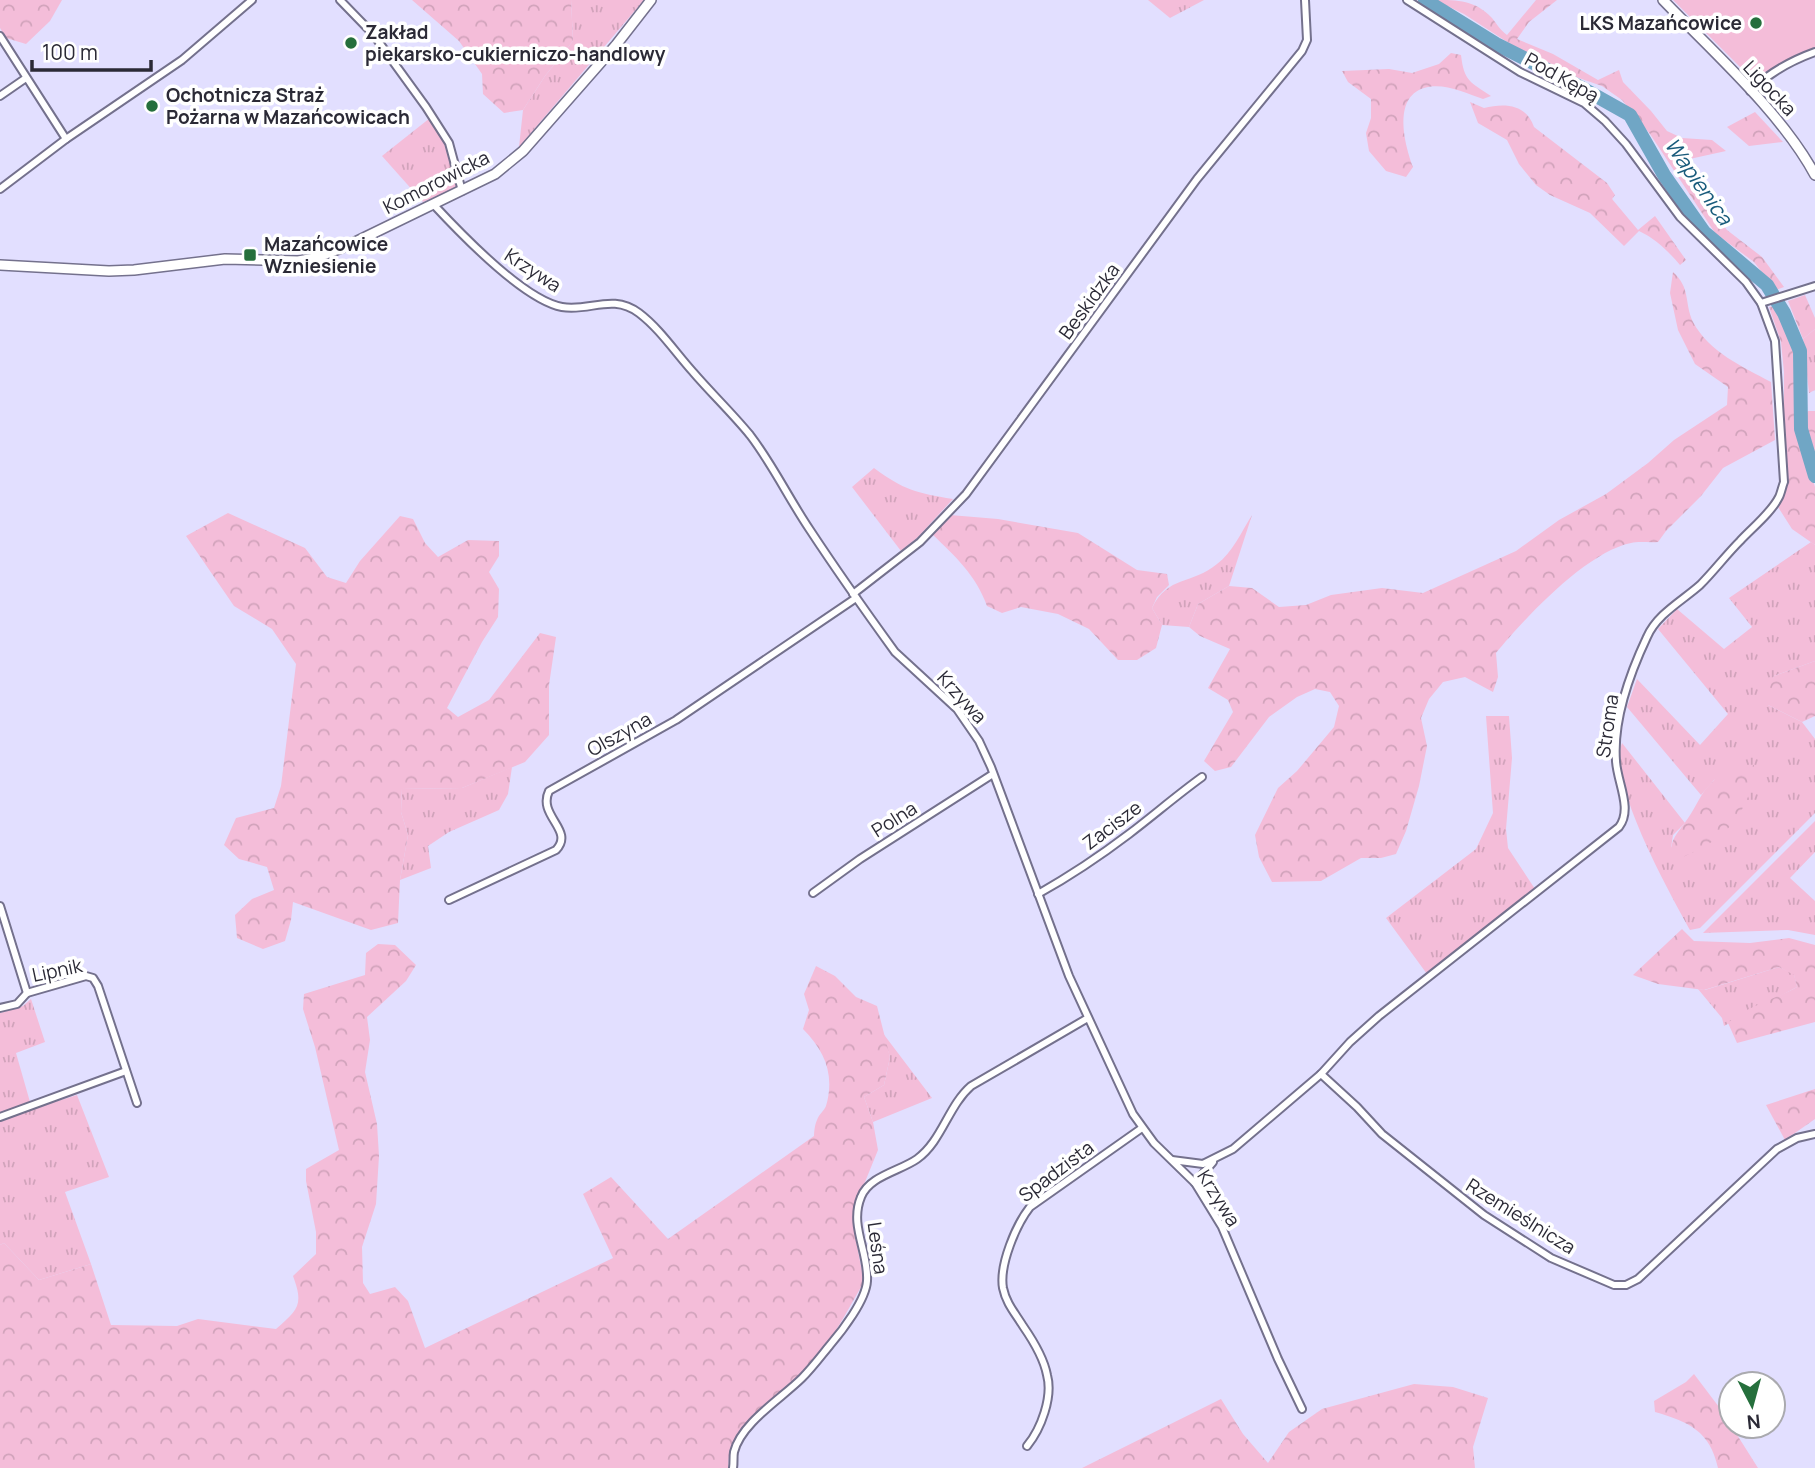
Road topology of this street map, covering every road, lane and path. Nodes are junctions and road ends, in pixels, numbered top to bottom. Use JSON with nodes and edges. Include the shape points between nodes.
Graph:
{"nodes":[{"id":1,"x":253,"y":0,"type":"edge"},
{"id":2,"x":340,"y":0,"type":"edge"},
{"id":3,"x":651,"y":0,"type":"edge"},
{"id":4,"x":1305,"y":0,"type":"edge"},
{"id":5,"x":1407,"y":0,"type":"edge"},
{"id":6,"x":1663,"y":0,"type":"edge"},
{"id":7,"x":0,"y":36,"type":"edge"},
{"id":8,"x":1815,"y":52,"type":"edge"},
{"id":9,"x":26,"y":78,"type":"junction"},
{"id":10,"x":1750,"y":91,"type":"junction"},
{"id":11,"x":0,"y":96,"type":"edge"},
{"id":12,"x":66,"y":139,"type":"junction"},
{"id":13,"x":1815,"y":175,"type":"edge"},
{"id":14,"x":0,"y":189,"type":"edge"},
{"id":15,"x":462,"y":191,"type":"junction"},
{"id":16,"x":434,"y":205,"type":"junction"},
{"id":17,"x":0,"y":265,"type":"edge"},
{"id":18,"x":1815,"y":286,"type":"edge"},
{"id":19,"x":1761,"y":303,"type":"junction"},
{"id":20,"x":854,"y":596,"type":"junction"},
{"id":21,"x":993,"y":774,"type":"junction"},
{"id":22,"x":1202,"y":777,"type":"dead end"},
{"id":23,"x":813,"y":892,"type":"dead end"},
{"id":24,"x":1038,"y":894,"type":"junction"},
{"id":25,"x":449,"y":900,"type":"dead end"},
{"id":26,"x":0,"y":906,"type":"edge"},
{"id":27,"x":4,"y":934,"type":"edge"},
{"id":28,"x":27,"y":993,"type":"junction"},
{"id":29,"x":0,"y":1009,"type":"edge"},
{"id":30,"x":1088,"y":1018,"type":"junction"},
{"id":31,"x":127,"y":1071,"type":"junction"},
{"id":32,"x":1321,"y":1074,"type":"junction"},
{"id":33,"x":137,"y":1102,"type":"dead end"},
{"id":34,"x":0,"y":1117,"type":"edge"},
{"id":35,"x":1142,"y":1128,"type":"junction"},
{"id":36,"x":1815,"y":1134,"type":"edge"},
{"id":37,"x":1172,"y":1160,"type":"junction"},
{"id":38,"x":1214,"y":1160,"type":"junction"},
{"id":39,"x":1195,"y":1183,"type":"junction"},
{"id":40,"x":1303,"y":1409,"type":"dead end"},
{"id":41,"x":1027,"y":1446,"type":"dead end"},
{"id":42,"x":733,"y":1468,"type":"edge"}],
"edges":[{"from":1,"to":12,"type":"street","via":[[183,60]]},
{"from":2,"to":15,"type":"street","via":[[373,34],[449,143]]},
{"from":3,"to":15,"type":"street","name":"Komorowicka","via":[[523,151],[495,174]]},
{"from":4,"to":20,"type":"street","name":"Beskidzka","via":[[1307,40],[1302,51],[1197,179],[966,494],[920,542]]},
{"from":5,"to":19,"type":"street","name":"Pod Kępą","via":[[1520,72],[1584,103],[1626,144],[1680,218],[1731,266]]},
{"from":6,"to":10,"type":"street","name":"Ligocka"},
{"from":7,"to":9,"type":"street"},
{"from":8,"to":10,"type":"street","via":[[1792,61]]},
{"from":9,"to":11,"type":"street"},
{"from":9,"to":12,"type":"street"},
{"from":10,"to":13,"type":"street","name":"Ligocka","via":[[1788,134]]},
{"from":12,"to":14,"type":"street"},
{"from":15,"to":16,"type":"street","name":"Komorowicka"},
{"from":16,"to":17,"type":"street","name":"Komorowicka","via":[[347,246],[298,261],[225,259],[109,271]]},
{"from":16,"to":20,"type":"street","name":"Krzywa","via":[[507,276],[545,301],[562,307],[618,304],[654,325],[749,435]]},
{"from":18,"to":19,"type":"street"},
{"from":19,"to":32,"type":"street","name":"Stroma","via":[[1777,354],[1784,482],[1778,499],[1761,519],[1648,634],[1620,716],[1615,758],[1626,808],[1624,820],[1379,1016]]},
{"from":20,"to":21,"type":"street","name":"Krzywa","via":[[895,652],[968,722]]},
{"from":20,"to":25,"type":"street","name":"Olszyna","via":[[676,720],[549,791],[546,806],[561,831],[561,845]]},
{"from":21,"to":23,"type":"street","name":"Polna"},
{"from":21,"to":24,"type":"street","name":"Krzywa"},
{"from":22,"to":24,"type":"street","name":"Zacisze","via":[[1131,833]]},
{"from":24,"to":30,"type":"street","name":"Krzywa"},
{"from":26,"to":27,"type":"street","name":"Lipnik"},
{"from":27,"to":28,"type":"street","name":"Lipnik"},
{"from":28,"to":29,"type":"street","via":[[17,1004]]},
{"from":28,"to":31,"type":"street","name":"Lipnik","via":[[86,976],[93,978]]},
{"from":30,"to":35,"type":"street","name":"Krzywa"},
{"from":30,"to":42,"type":"street","name":"Leśna","via":[[971,1086],[926,1151],[867,1187],[857,1218],[866,1289],[828,1348],[745,1431],[734,1451]]},
{"from":31,"to":33,"type":"street","name":"Lipnik"},
{"from":31,"to":34,"type":"street"},
{"from":32,"to":36,"type":"street","name":"Rzemieślnicza","via":[[1382,1134],[1484,1215],[1551,1258],[1614,1285],[1638,1279],[1777,1149]]},
{"from":32,"to":38,"type":"street","name":"Stroma"},
{"from":35,"to":37,"type":"street","name":"Krzywa"},
{"from":35,"to":41,"type":"street","name":"Spadzista","via":[[1030,1206],[1019,1221],[1002,1285],[1049,1385],[1036,1435]]},
{"from":37,"to":38,"type":"street","via":[[1193,1164]]},
{"from":37,"to":39,"type":"street","name":"Krzywa"},
{"from":38,"to":39,"type":"street","name":"Stroma"},
{"from":39,"to":40,"type":"street","name":"Krzywa","via":[[1222,1227]]}]}
